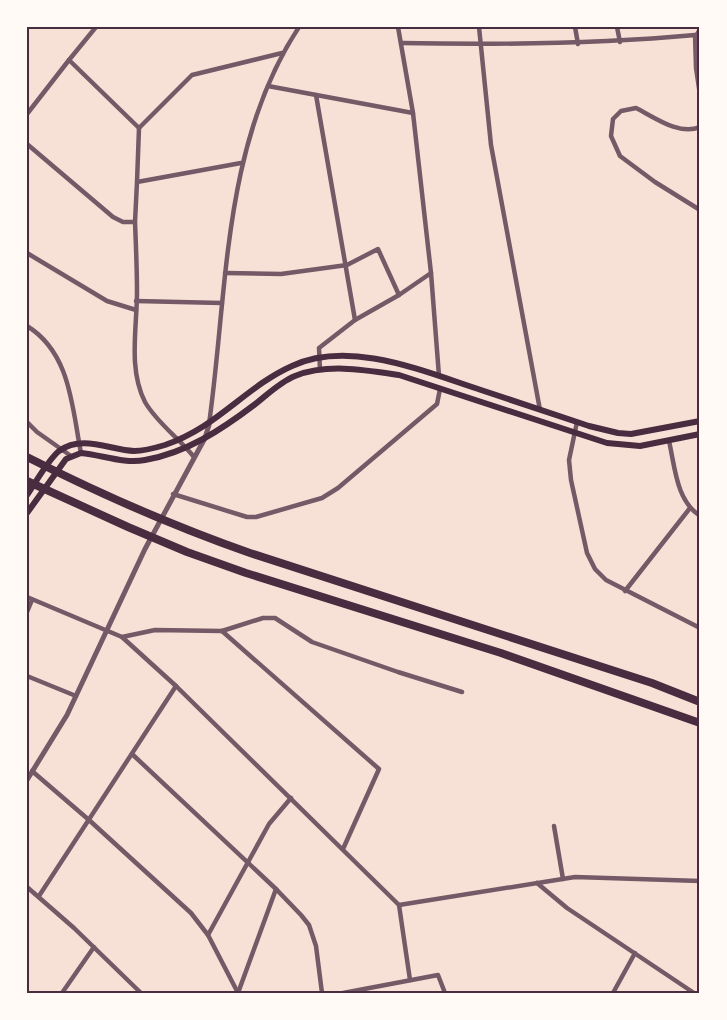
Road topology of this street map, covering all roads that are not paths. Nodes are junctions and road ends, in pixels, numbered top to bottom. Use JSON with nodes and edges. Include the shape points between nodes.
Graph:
{"nodes":[{"id":1,"x":96,"y":27,"type":"edge"},
{"id":2,"x":299,"y":27,"type":"edge"},
{"id":3,"x":398,"y":27,"type":"edge"},
{"id":4,"x":480,"y":27,"type":"edge"},
{"id":5,"x":575,"y":27,"type":"edge"},
{"id":6,"x":617,"y":27,"type":"edge"},
{"id":7,"x":700,"y":27,"type":"edge"},
{"id":8,"x":695,"y":35,"type":"junction"},
{"id":9,"x":620,"y":42,"type":"junction"},
{"id":10,"x":401,"y":43,"type":"junction"},
{"id":11,"x":578,"y":44,"type":"junction"},
{"id":12,"x":482,"y":45,"type":"junction"},
{"id":13,"x":282,"y":53,"type":"junction"},
{"id":14,"x":69,"y":60,"type":"junction"},
{"id":15,"x":268,"y":86,"type":"junction"},
{"id":16,"x":316,"y":95,"type":"junction"},
{"id":17,"x":700,"y":95,"type":"edge"},
{"id":18,"x":413,"y":113,"type":"junction"},
{"id":19,"x":27,"y":114,"type":"edge"},
{"id":20,"x":700,"y":127,"type":"edge"},
{"id":21,"x":139,"y":128,"type":"junction"},
{"id":22,"x":27,"y":144,"type":"edge"},
{"id":23,"x":242,"y":163,"type":"junction"},
{"id":24,"x":137,"y":182,"type":"junction"},
{"id":25,"x":700,"y":210,"type":"edge"},
{"id":26,"x":135,"y":222,"type":"junction"},
{"id":27,"x":27,"y":252,"type":"edge"},
{"id":28,"x":347,"y":265,"type":"junction"},
{"id":29,"x":225,"y":273,"type":"junction"},
{"id":30,"x":431,"y":273,"type":"junction"},
{"id":31,"x":399,"y":295,"type":"junction"},
{"id":32,"x":136,"y":301,"type":"junction"},
{"id":33,"x":222,"y":303,"type":"junction"},
{"id":34,"x":136,"y":310,"type":"junction"},
{"id":35,"x":355,"y":320,"type":"junction"},
{"id":36,"x":27,"y":326,"type":"edge"},
{"id":37,"x":319,"y":359,"type":"junction"},
{"id":38,"x":320,"y":370,"type":"junction"},
{"id":39,"x":439,"y":376,"type":"junction"},
{"id":40,"x":440,"y":389,"type":"junction"},
{"id":41,"x":540,"y":410,"type":"junction"},
{"id":42,"x":27,"y":422,"type":"edge"},
{"id":43,"x":577,"y":422,"type":"junction"},
{"id":44,"x":700,"y":422,"type":"edge"},
{"id":45,"x":209,"y":425,"type":"junction"},
{"id":46,"x":574,"y":433,"type":"junction"},
{"id":47,"x":700,"y":434,"type":"edge"},
{"id":48,"x":205,"y":438,"type":"junction"},
{"id":49,"x":179,"y":440,"type":"junction"},
{"id":50,"x":669,"y":441,"type":"junction"},
{"id":51,"x":79,"y":443,"type":"junction"},
{"id":52,"x":187,"y":448,"type":"junction"},
{"id":53,"x":62,"y":449,"type":"junction"},
{"id":54,"x":81,"y":453,"type":"junction"},
{"id":55,"x":71,"y":456,"type":"junction"},
{"id":56,"x":27,"y":457,"type":"edge"},
{"id":57,"x":194,"y":457,"type":"junction"},
{"id":58,"x":27,"y":481,"type":"edge"},
{"id":59,"x":173,"y":494,"type":"junction"},
{"id":60,"x":27,"y":495,"type":"edge"},
{"id":61,"x":690,"y":508,"type":"junction"},
{"id":62,"x":27,"y":513,"type":"edge"},
{"id":63,"x":700,"y":516,"type":"edge"},
{"id":64,"x":625,"y":591,"type":"junction"},
{"id":65,"x":30,"y":598,"type":"edge"},
{"id":66,"x":27,"y":612,"type":"edge"},
{"id":67,"x":700,"y":628,"type":"edge"},
{"id":68,"x":105,"y":631,"type":"junction"},
{"id":69,"x":222,"y":631,"type":"junction"},
{"id":70,"x":122,"y":637,"type":"junction"},
{"id":71,"x":27,"y":676,"type":"edge"},
{"id":72,"x":176,"y":686,"type":"junction"},
{"id":73,"x":462,"y":692,"type":"dead end"},
{"id":74,"x":76,"y":696,"type":"junction"},
{"id":75,"x":700,"y":702,"type":"edge"},
{"id":76,"x":700,"y":723,"type":"edge"},
{"id":77,"x":132,"y":754,"type":"junction"},
{"id":78,"x":32,"y":771,"type":"junction"},
{"id":79,"x":27,"y":780,"type":"edge"},
{"id":80,"x":291,"y":798,"type":"junction"},
{"id":81,"x":89,"y":820,"type":"junction"},
{"id":82,"x":554,"y":826,"type":"dead end"},
{"id":83,"x":343,"y":849,"type":"junction"},
{"id":84,"x":247,"y":864,"type":"junction"},
{"id":85,"x":563,"y":879,"type":"junction"},
{"id":86,"x":700,"y":880,"type":"edge"},
{"id":87,"x":537,"y":883,"type":"junction"},
{"id":88,"x":27,"y":887,"type":"edge"},
{"id":89,"x":276,"y":890,"type":"junction"},
{"id":90,"x":39,"y":896,"type":"junction"},
{"id":91,"x":399,"y":905,"type":"junction"},
{"id":92,"x":208,"y":935,"type":"junction"},
{"id":93,"x":94,"y":947,"type":"junction"},
{"id":94,"x":635,"y":953,"type":"junction"},
{"id":95,"x":410,"y":980,"type":"junction"},
{"id":96,"x":62,"y":993,"type":"edge"},
{"id":97,"x":141,"y":993,"type":"edge"},
{"id":98,"x":238,"y":993,"type":"edge"},
{"id":99,"x":322,"y":993,"type":"edge"},
{"id":100,"x":343,"y":993,"type":"edge"},
{"id":101,"x":445,"y":993,"type":"edge"},
{"id":102,"x":614,"y":993,"type":"edge"},
{"id":103,"x":694,"y":993,"type":"edge"}],
"edges":[{"from":1,"to":14,"type":"street"},
{"from":2,"to":13,"type":"street"},
{"from":3,"to":10,"type":"street"},
{"from":4,"to":12,"type":"street"},
{"from":5,"to":11,"type":"street"},
{"from":6,"to":9,"type":"street"},
{"from":7,"to":8,"type":"lane"},
{"from":8,"to":9,"type":"street"},
{"from":8,"to":17,"type":"street"},
{"from":9,"to":11,"type":"street"},
{"from":10,"to":12,"type":"street"},
{"from":10,"to":18,"type":"street"},
{"from":11,"to":12,"type":"street"},
{"from":12,"to":41,"type":"street","via":[[491,145]]},
{"from":13,"to":15,"type":"street"},
{"from":13,"to":21,"type":"street","via":[[192,75]]},
{"from":14,"to":19,"type":"street"},
{"from":14,"to":21,"type":"street"},
{"from":15,"to":16,"type":"street"},
{"from":15,"to":23,"type":"street"},
{"from":16,"to":18,"type":"street"},
{"from":16,"to":28,"type":"street"},
{"from":18,"to":30,"type":"street"},
{"from":20,"to":25,"type":"street","via":[[692,130],[668,125],[636,108],[621,111],[613,119],[611,136],[620,156]]},
{"from":21,"to":24,"type":"street"},
{"from":22,"to":26,"type":"street","via":[[118,220]]},
{"from":23,"to":24,"type":"street"},
{"from":23,"to":29,"type":"street"},
{"from":24,"to":26,"type":"street"},
{"from":26,"to":32,"type":"street"},
{"from":27,"to":34,"type":"street","via":[[107,301]]},
{"from":28,"to":29,"type":"street","via":[[281,274]]},
{"from":28,"to":31,"type":"street","via":[[378,249]]},
{"from":28,"to":35,"type":"street"},
{"from":29,"to":33,"type":"street"},
{"from":30,"to":31,"type":"street"},
{"from":30,"to":39,"type":"street"},
{"from":31,"to":35,"type":"street"},
{"from":32,"to":33,"type":"street"},
{"from":32,"to":34,"type":"street"},
{"from":33,"to":45,"type":"street"},
{"from":34,"to":49,"type":"street","via":[[135,370],[141,392],[153,414]]},
{"from":35,"to":37,"type":"street","via":[[319,348]]},
{"from":36,"to":51,"type":"street","via":[[42,337],[66,377]]},
{"from":37,"to":38,"type":"street"},
{"from":37,"to":39,"type":"main road","via":[[382,360]]},
{"from":37,"to":45,"type":"main road","via":[[278,373]]},
{"from":38,"to":40,"type":"main road","via":[[399,375]]},
{"from":38,"to":48,"type":"main road","via":[[283,383]]},
{"from":39,"to":40,"type":"main road"},
{"from":39,"to":41,"type":"main road"},
{"from":40,"to":46,"type":"main road"},
{"from":40,"to":59,"type":"street","via":[[437,404],[321,498],[248,517]]},
{"from":41,"to":43,"type":"main road"},
{"from":42,"to":53,"type":"street"},
{"from":43,"to":44,"type":"main road","via":[[631,434]]},
{"from":43,"to":46,"type":"street"},
{"from":45,"to":48,"type":"street"},
{"from":45,"to":49,"type":"main road"},
{"from":46,"to":50,"type":"main road","via":[[621,445]]},
{"from":46,"to":64,"type":"street","via":[[570,470],[587,553],[601,576]]},
{"from":47,"to":50,"type":"main road"},
{"from":48,"to":52,"type":"main road"},
{"from":48,"to":57,"type":"street"},
{"from":49,"to":51,"type":"main road","via":[[136,451]]},
{"from":49,"to":52,"type":"street"},
{"from":50,"to":61,"type":"street","via":[[682,495]]},
{"from":51,"to":53,"type":"main road"},
{"from":51,"to":54,"type":"street"},
{"from":52,"to":54,"type":"main road","via":[[142,461]]},
{"from":52,"to":57,"type":"street"},
{"from":53,"to":55,"type":"street"},
{"from":53,"to":60,"type":"main road"},
{"from":54,"to":55,"type":"main road"},
{"from":55,"to":62,"type":"main road"},
{"from":56,"to":75,"type":"highway","via":[[139,511],[250,553]]},
{"from":57,"to":59,"type":"street"},
{"from":58,"to":76,"type":"highway","via":[[187,552],[512,657]]},
{"from":59,"to":68,"type":"street"},
{"from":61,"to":63,"type":"street"},
{"from":61,"to":64,"type":"street"},
{"from":64,"to":67,"type":"street"},
{"from":65,"to":66,"type":"street"},
{"from":65,"to":68,"type":"street"},
{"from":68,"to":70,"type":"street"},
{"from":68,"to":74,"type":"street"},
{"from":69,"to":70,"type":"street","via":[[164,630]]},
{"from":69,"to":73,"type":"street","via":[[275,618],[312,642]]},
{"from":69,"to":83,"type":"street","via":[[379,769]]},
{"from":70,"to":72,"type":"street"},
{"from":71,"to":74,"type":"street"},
{"from":72,"to":77,"type":"street"},
{"from":72,"to":80,"type":"street"},
{"from":74,"to":78,"type":"street"},
{"from":77,"to":81,"type":"street"},
{"from":77,"to":84,"type":"street"},
{"from":78,"to":79,"type":"street"},
{"from":78,"to":81,"type":"street"},
{"from":80,"to":83,"type":"street"},
{"from":80,"to":84,"type":"street","via":[[268,824]]},
{"from":81,"to":90,"type":"street"},
{"from":81,"to":92,"type":"street","via":[[191,914]]},
{"from":82,"to":85,"type":"street"},
{"from":83,"to":91,"type":"street"},
{"from":84,"to":89,"type":"street"},
{"from":84,"to":92,"type":"street"},
{"from":85,"to":86,"type":"street"},
{"from":85,"to":87,"type":"street"},
{"from":87,"to":91,"type":"street"},
{"from":87,"to":94,"type":"street"},
{"from":88,"to":90,"type":"street"},
{"from":89,"to":98,"type":"street"},
{"from":89,"to":99,"type":"street","via":[[301,915],[313,934]]},
{"from":90,"to":93,"type":"street"},
{"from":91,"to":95,"type":"street"},
{"from":92,"to":98,"type":"street"},
{"from":93,"to":96,"type":"street"},
{"from":93,"to":97,"type":"street"},
{"from":94,"to":102,"type":"street"},
{"from":94,"to":103,"type":"street"},
{"from":95,"to":100,"type":"street"},
{"from":95,"to":101,"type":"street","via":[[438,975]]}]}
